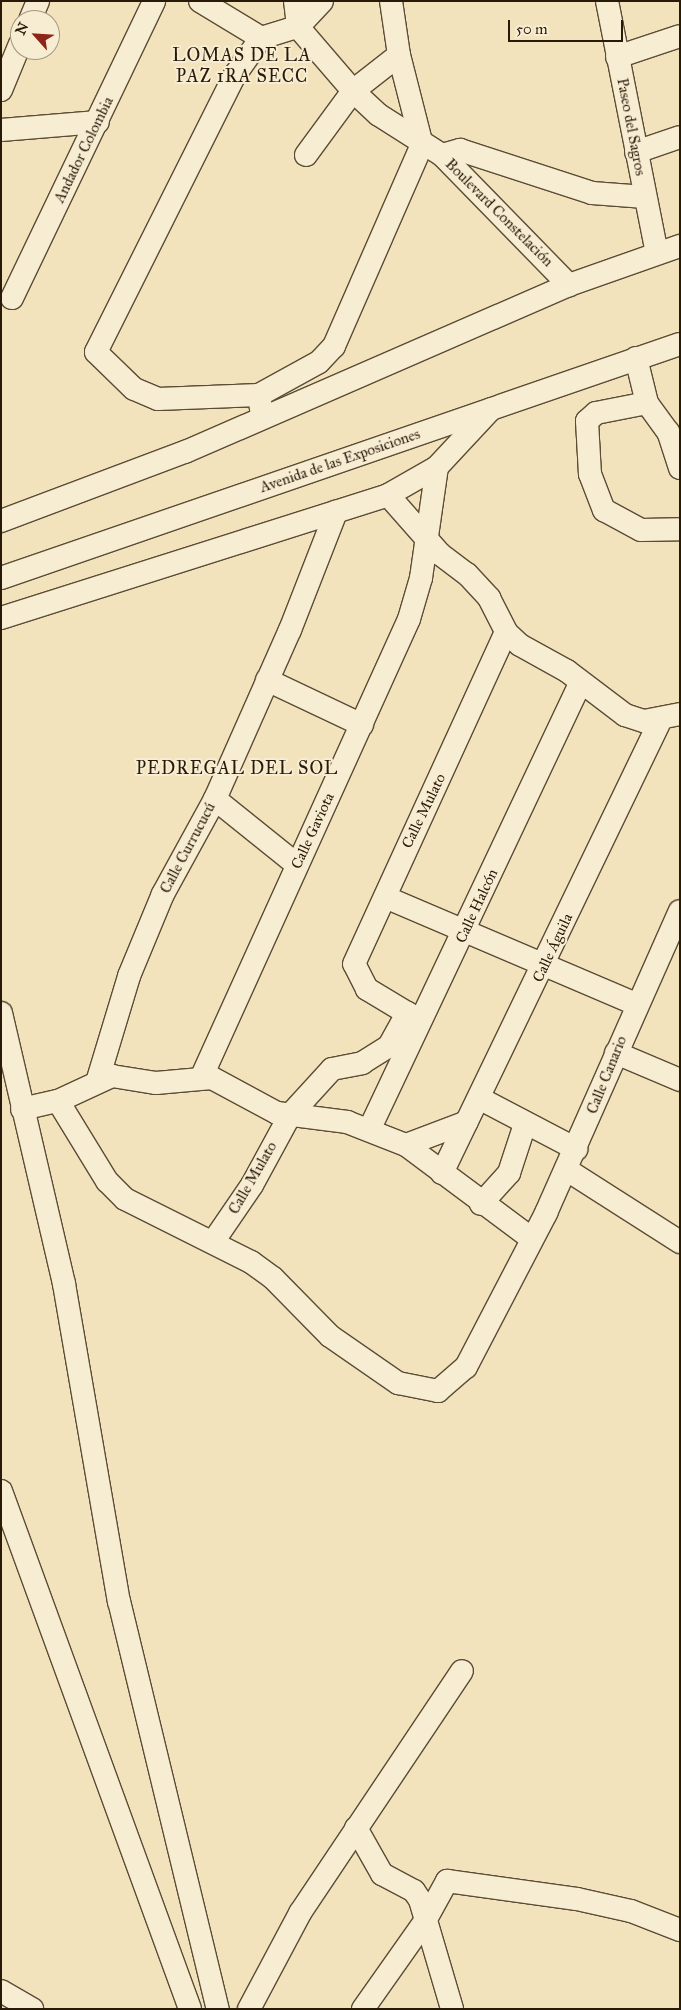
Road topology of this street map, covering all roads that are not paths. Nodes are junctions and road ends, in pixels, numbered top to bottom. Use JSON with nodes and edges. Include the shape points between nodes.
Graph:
{"nodes":[{"id":1,"x":154,"y":1,"type":"edge"},
{"id":2,"x":200,"y":1,"type":"edge"},
{"id":3,"x":294,"y":1,"type":"edge"},
{"id":4,"x":322,"y":1,"type":"edge"},
{"id":5,"x":391,"y":1,"type":"edge"},
{"id":6,"x":607,"y":1,"type":"edge"},
{"id":7,"x":298,"y":27,"type":"junction"},
{"id":8,"x":680,"y":36,"type":"edge"},
{"id":9,"x":261,"y":38,"type":"junction"},
{"id":10,"x":399,"y":55,"type":"junction"},
{"id":11,"x":618,"y":57,"type":"junction"},
{"id":12,"x":13,"y":60,"type":"edge"},
{"id":13,"x":1,"y":90,"type":"edge"},
{"id":14,"x":354,"y":91,"type":"junction"},
{"id":15,"x":98,"y":122,"type":"junction"},
{"id":16,"x":1,"y":130,"type":"edge"},
{"id":17,"x":680,"y":137,"type":"edge"},
{"id":18,"x":422,"y":145,"type":"junction"},
{"id":19,"x":636,"y":152,"type":"junction"},
{"id":20,"x":306,"y":154,"type":"dead end"},
{"id":21,"x":442,"y":155,"type":"junction"},
{"id":22,"x":645,"y":197,"type":"junction"},
{"id":23,"x":680,"y":246,"type":"edge"},
{"id":24,"x":657,"y":253,"type":"junction"},
{"id":25,"x":569,"y":285,"type":"junction"},
{"id":26,"x":12,"y":298,"type":"dead end"},
{"id":27,"x":680,"y":344,"type":"edge"},
{"id":28,"x":636,"y":358,"type":"junction"},
{"id":29,"x":587,"y":375,"type":"junction"},
{"id":30,"x":260,"y":395,"type":"junction"},
{"id":31,"x":647,"y":403,"type":"junction"},
{"id":32,"x":491,"y":409,"type":"junction"},
{"id":33,"x":596,"y":413,"type":"junction"},
{"id":34,"x":261,"y":418,"type":"junction"},
{"id":35,"x":436,"y":467,"type":"junction"},
{"id":36,"x":680,"y":468,"type":"edge"},
{"id":37,"x":388,"y":495,"type":"junction"},
{"id":38,"x":336,"y":512,"type":"junction"},
{"id":39,"x":1,"y":521,"type":"edge"},
{"id":40,"x":680,"y":530,"type":"edge"},
{"id":41,"x":426,"y":538,"type":"junction"},
{"id":42,"x":1,"y":578,"type":"edge"},
{"id":43,"x":1,"y":618,"type":"edge"},
{"id":44,"x":506,"y":632,"type":"junction"},
{"id":45,"x":267,"y":680,"type":"junction"},
{"id":46,"x":581,"y":682,"type":"junction"},
{"id":47,"x":670,"y":717,"type":"edge"},
{"id":48,"x":362,"y":725,"type":"junction"},
{"id":49,"x":215,"y":799,"type":"junction"},
{"id":50,"x":297,"y":865,"type":"junction"},
{"id":51,"x":385,"y":897,"type":"junction"},
{"id":52,"x":680,"y":911,"type":"edge"},
{"id":53,"x":466,"y":932,"type":"junction"},
{"id":54,"x":544,"y":966,"type":"junction"},
{"id":55,"x":636,"y":1004,"type":"junction"},
{"id":56,"x":1,"y":1013,"type":"edge"},
{"id":57,"x":415,"y":1017,"type":"junction"},
{"id":58,"x":616,"y":1053,"type":"junction"},
{"id":59,"x":202,"y":1076,"type":"junction"},
{"id":60,"x":98,"y":1078,"type":"junction"},
{"id":61,"x":680,"y":1080,"type":"edge"},
{"id":62,"x":479,"y":1098,"type":"junction"},
{"id":63,"x":58,"y":1101,"type":"junction"},
{"id":64,"x":22,"y":1109,"type":"junction"},
{"id":65,"x":290,"y":1115,"type":"junction"},
{"id":66,"x":467,"y":1122,"type":"junction"},
{"id":67,"x":524,"y":1124,"type":"junction"},
{"id":68,"x":370,"y":1128,"type":"junction"},
{"id":69,"x":406,"y":1145,"type":"junction"},
{"id":70,"x":576,"y":1149,"type":"junction"},
{"id":71,"x":567,"y":1170,"type":"junction"},
{"id":72,"x":442,"y":1173,"type":"junction"},
{"id":73,"x":481,"y":1204,"type":"junction"},
{"id":74,"x":532,"y":1239,"type":"junction"},
{"id":75,"x":213,"y":1242,"type":"junction"},
{"id":76,"x":680,"y":1242,"type":"edge"},
{"id":77,"x":1,"y":1491,"type":"edge"},
{"id":78,"x":462,"y":1670,"type":"dead end"},
{"id":79,"x":356,"y":1828,"type":"junction"},
{"id":80,"x":425,"y":1922,"type":"junction"},
{"id":81,"x":680,"y":1930,"type":"edge"},
{"id":82,"x":1,"y":1990,"type":"edge"},
{"id":83,"x":184,"y":2003,"type":"edge"},
{"id":84,"x":32,"y":2009,"type":"edge"},
{"id":85,"x":218,"y":2009,"type":"edge"},
{"id":86,"x":249,"y":2009,"type":"edge"},
{"id":87,"x":364,"y":2009,"type":"edge"},
{"id":88,"x":452,"y":2009,"type":"edge"}],
"edges":[{"from":1,"to":15,"type":"street","name":"Andador Colombia"},
{"from":2,"to":9,"type":"street"},
{"from":3,"to":7,"type":"street"},
{"from":4,"to":7,"type":"street"},
{"from":5,"to":10,"type":"street"},
{"from":6,"to":11,"type":"street","name":"Paseo del Sagros"},
{"from":7,"to":9,"type":"street"},
{"from":7,"to":14,"type":"street","name":"Boulevard Constelación"},
{"from":8,"to":11,"type":"street"},
{"from":9,"to":30,"type":"street","via":[[220,99],[96,352],[134,389],[158,399]]},
{"from":10,"to":14,"type":"street"},
{"from":10,"to":18,"type":"street"},
{"from":11,"to":19,"type":"street","name":"Paseo del Sagros"},
{"from":12,"to":13,"type":"street"},
{"from":14,"to":18,"type":"street","name":"Boulevard Constelación"},
{"from":14,"to":20,"type":"street"},
{"from":15,"to":16,"type":"street"},
{"from":15,"to":26,"type":"street","name":"Andador Colombia"},
{"from":17,"to":19,"type":"street"},
{"from":18,"to":21,"type":"street","name":"Boulevard Constelación"},
{"from":18,"to":30,"type":"street","via":[[334,346],[319,362]]},
{"from":19,"to":22,"type":"street","name":"Paseo del Sagros"},
{"from":21,"to":22,"type":"street","via":[[460,150],[592,193]]},
{"from":21,"to":25,"type":"street","name":"Boulevard Constelación"},
{"from":22,"to":24,"type":"street","name":"Paseo del Sagros"},
{"from":23,"to":24,"type":"street"},
{"from":24,"to":25,"type":"street"},
{"from":25,"to":34,"type":"street"},
{"from":27,"to":28,"type":"street","name":"Avenida de las Exposiciones"},
{"from":28,"to":29,"type":"street","name":"Avenida de las Exposiciones"},
{"from":28,"to":31,"type":"street"},
{"from":29,"to":32,"type":"street","name":"Avenida de las Exposiciones"},
{"from":29,"to":33,"type":"street"},
{"from":30,"to":34,"type":"street"},
{"from":31,"to":33,"type":"street"},
{"from":31,"to":36,"type":"street","via":[[668,432]]},
{"from":32,"to":35,"type":"street"},
{"from":32,"to":42,"type":"street","name":"Avenida de las Exposiciones"},
{"from":33,"to":40,"type":"street","via":[[587,421],[587,445],[590,474],[604,510],[641,530]]},
{"from":34,"to":39,"type":"street"},
{"from":35,"to":37,"type":"street"},
{"from":35,"to":41,"type":"street","name":"Calle Gaviota"},
{"from":37,"to":38,"type":"street"},
{"from":37,"to":41,"type":"street"},
{"from":38,"to":43,"type":"street"},
{"from":38,"to":45,"type":"street","name":"Calle Currucucú"},
{"from":41,"to":44,"type":"street","via":[[489,598]]},
{"from":41,"to":48,"type":"street","name":"Calle Gaviota","via":[[410,619]]},
{"from":44,"to":46,"type":"street"},
{"from":44,"to":51,"type":"street","name":"Calle Mulato"},
{"from":45,"to":48,"type":"street"},
{"from":45,"to":49,"type":"street","name":"Calle Currucucú"},
{"from":46,"to":47,"type":"street","via":[[625,715]]},
{"from":46,"to":53,"type":"street","name":"Calle Halcón"},
{"from":47,"to":54,"type":"street","name":"Calle Águila"},
{"from":48,"to":50,"type":"street","name":"Calle Gaviota"},
{"from":49,"to":50,"type":"street"},
{"from":49,"to":60,"type":"street","name":"Calle Currucucú","via":[[163,894],[129,976]]},
{"from":50,"to":59,"type":"street","name":"Calle Gaviota"},
{"from":51,"to":53,"type":"street"},
{"from":51,"to":57,"type":"street","name":"Calle Mulato","via":[[354,964],[367,989]]},
{"from":52,"to":55,"type":"street","name":"Calle Canario"},
{"from":53,"to":54,"type":"street"},
{"from":53,"to":57,"type":"street","name":"Calle Halcón"},
{"from":54,"to":55,"type":"street"},
{"from":54,"to":62,"type":"street","name":"Calle Águila"},
{"from":55,"to":58,"type":"street","name":"Calle Canario"},
{"from":56,"to":64,"type":"street"},
{"from":57,"to":65,"type":"street","name":"Calle Mulato","via":[[389,1046],[362,1063],[332,1069]]},
{"from":57,"to":68,"type":"street","name":"Calle Halcón"},
{"from":58,"to":61,"type":"street"},
{"from":58,"to":70,"type":"street","name":"Calle Canario"},
{"from":59,"to":60,"type":"street","via":[[156,1083],[112,1076]]},
{"from":59,"to":65,"type":"street","via":[[270,1110]]},
{"from":60,"to":63,"type":"street"},
{"from":62,"to":66,"type":"street","name":"Calle Águila"},
{"from":62,"to":67,"type":"street"},
{"from":63,"to":64,"type":"street"},
{"from":63,"to":75,"type":"street","name":"Calle Canario","via":[[107,1181],[126,1199]]},
{"from":64,"to":85,"type":"street","via":[[53,1234],[119,1601]]},
{"from":65,"to":68,"type":"street","via":[[326,1117]]},
{"from":65,"to":75,"type":"street","name":"Calle Mulato","via":[[252,1185]]},
{"from":66,"to":69,"type":"street"},
{"from":66,"to":72,"type":"street","name":"Calle Águila"},
{"from":67,"to":70,"type":"street"},
{"from":67,"to":73,"type":"street","via":[[510,1173]]},
{"from":68,"to":69,"type":"street"},
{"from":69,"to":72,"type":"street"},
{"from":70,"to":71,"type":"street","name":"Calle Canario"},
{"from":71,"to":74,"type":"street","name":"Calle Canario"},
{"from":71,"to":76,"type":"street"},
{"from":72,"to":73,"type":"street"},
{"from":73,"to":74,"type":"street"},
{"from":74,"to":75,"type":"street","name":"Calle Canario","via":[[466,1368],[438,1391],[398,1384],[330,1336],[274,1278]]},
{"from":77,"to":83,"type":"street"},
{"from":78,"to":79,"type":"street"},
{"from":79,"to":80,"type":"street","via":[[382,1874],[414,1891]]},
{"from":79,"to":86,"type":"street","via":[[300,1913]]},
{"from":80,"to":81,"type":"street","via":[[447,1881],[577,1898],[631,1911]]},
{"from":80,"to":87,"type":"street"},
{"from":80,"to":88,"type":"street"},
{"from":82,"to":84,"type":"street"}]}
